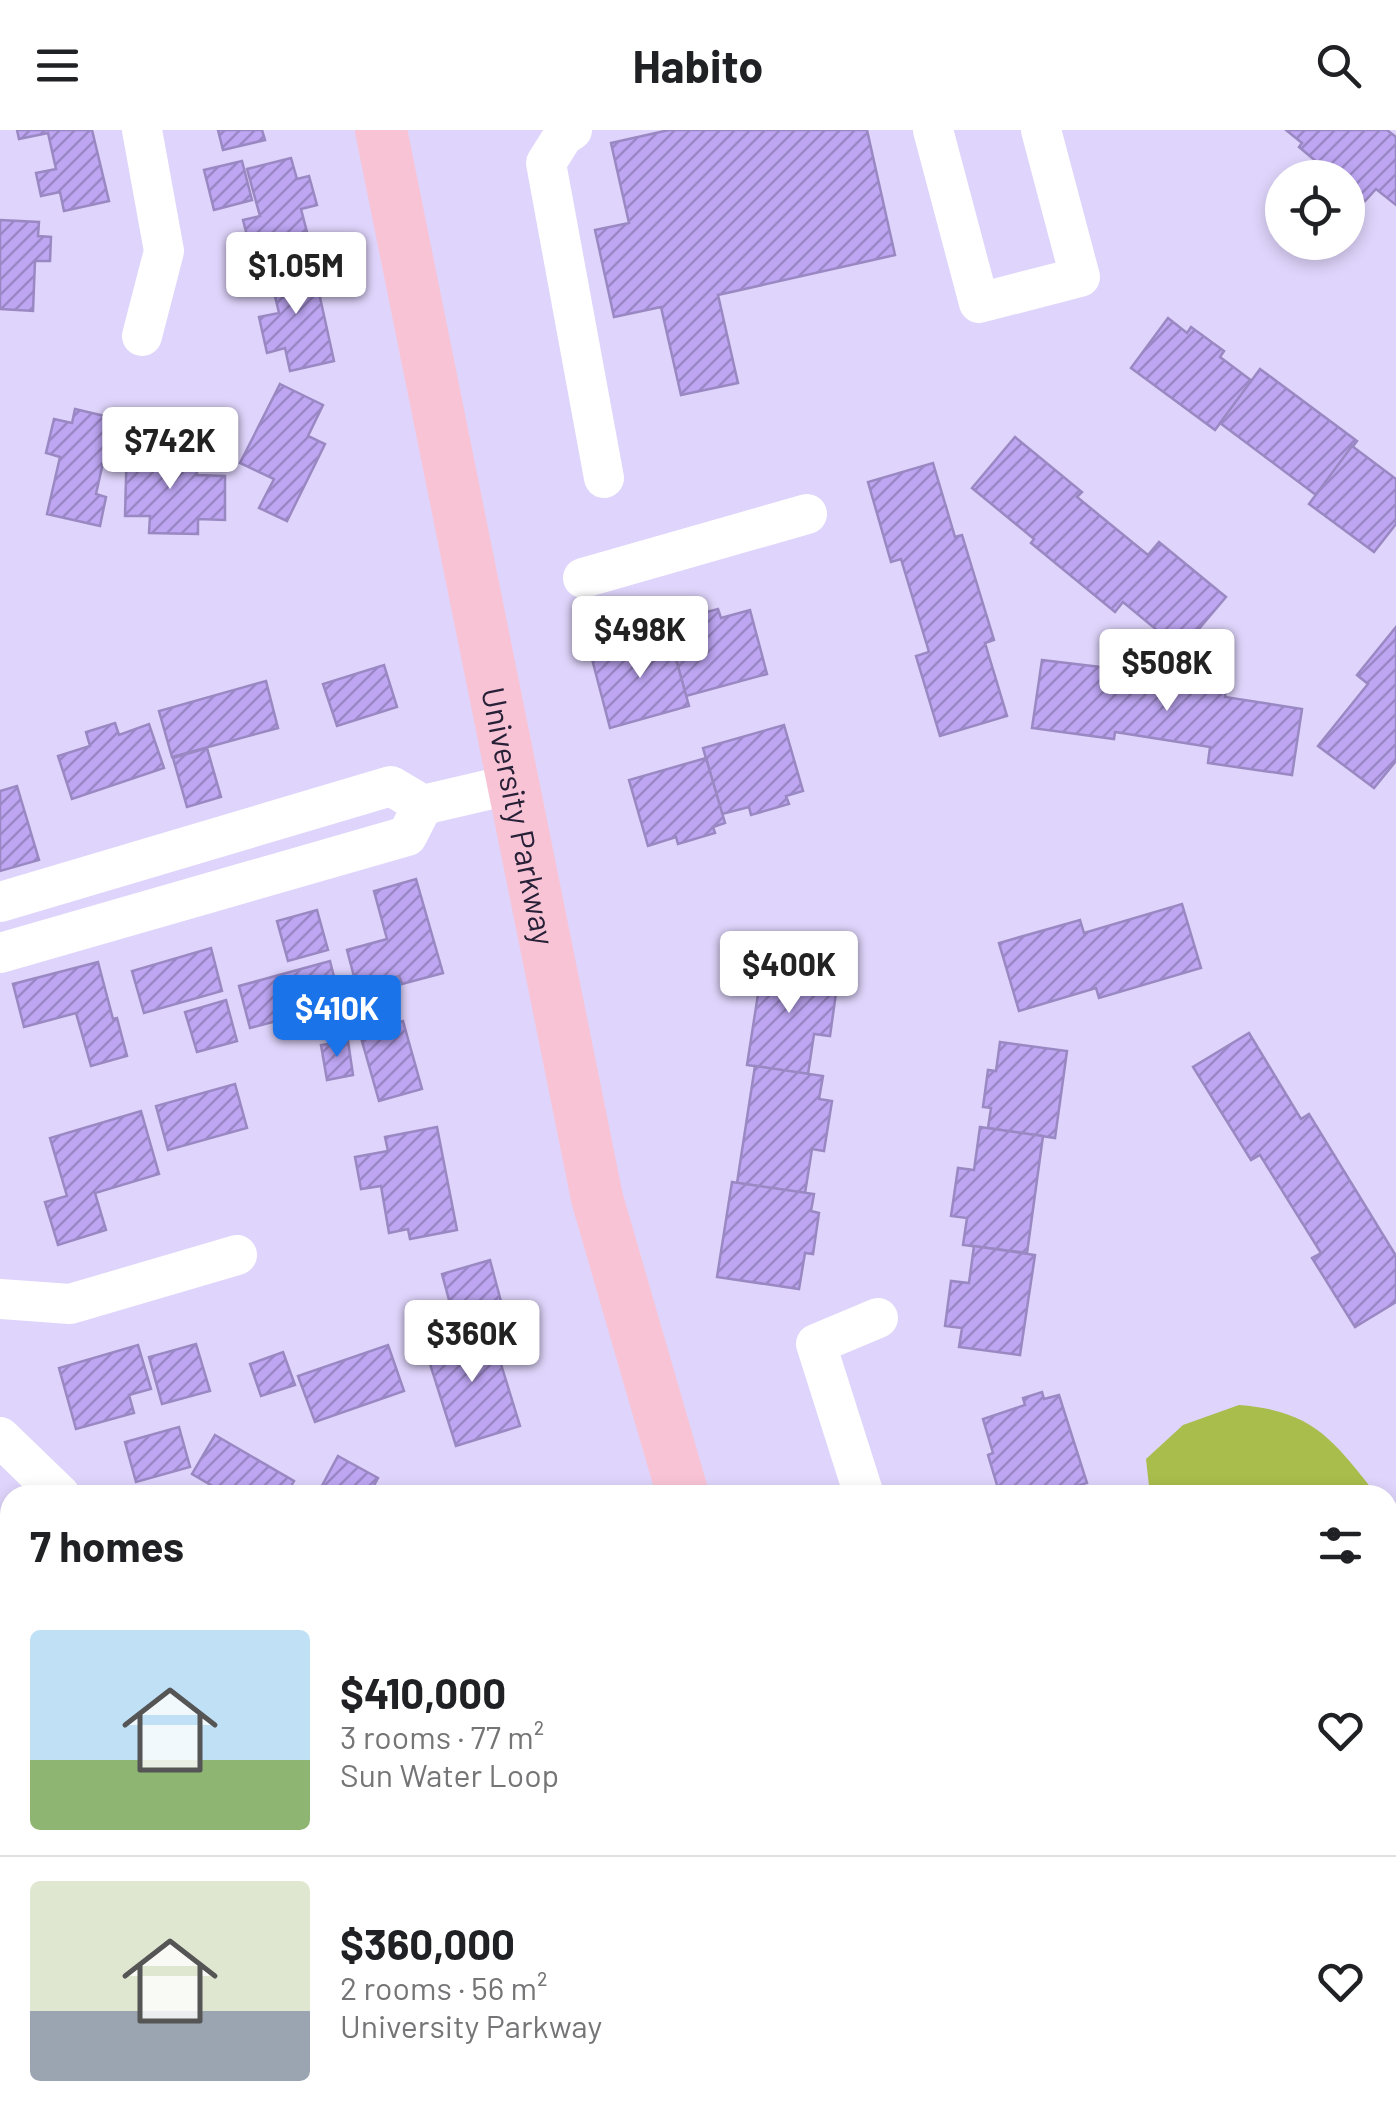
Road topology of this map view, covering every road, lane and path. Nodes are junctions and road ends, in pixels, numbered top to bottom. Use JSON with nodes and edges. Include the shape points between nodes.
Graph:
{"nodes":[{"id":1,"x":142,"y":130,"type":"edge"},
{"id":2,"x":381,"y":130,"type":"edge"},
{"id":3,"x":572,"y":130,"type":"edge"},
{"id":4,"x":933,"y":130,"type":"edge"},
{"id":5,"x":1042,"y":130,"type":"edge"},
{"id":6,"x":142,"y":336,"type":"dead end"},
{"id":7,"x":604,"y":478,"type":"dead end"},
{"id":8,"x":808,"y":514,"type":"dead end"},
{"id":9,"x":583,"y":578,"type":"dead end"},
{"id":10,"x":513,"y":784,"type":"junction"},
{"id":11,"x":422,"y":806,"type":"junction"},
{"id":12,"x":183,"y":846,"type":"junction"},
{"id":13,"x":199,"y":894,"type":"junction"},
{"id":14,"x":0,"y":902,"type":"edge"},
{"id":15,"x":0,"y":953,"type":"edge"},
{"id":16,"x":237,"y":1255,"type":"dead end"},
{"id":17,"x":0,"y":1299,"type":"edge"},
{"id":18,"x":878,"y":1318,"type":"dead end"},
{"id":19,"x":0,"y":1437,"type":"edge"},
{"id":20,"x":50,"y":1485,"type":"edge"},
{"id":21,"x":681,"y":1485,"type":"edge"},
{"id":22,"x":861,"y":1485,"type":"edge"}],
"edges":[{"from":1,"to":6,"type":"street","via":[[164,251]]},
{"from":2,"to":10,"type":"main road","name":"University Parkway"},
{"from":3,"to":7,"type":"street","via":[[546,163]]},
{"from":4,"to":5,"type":"street","via":[[978,303],[1080,277]]},
{"from":8,"to":9,"type":"street"},
{"from":10,"to":11,"type":"street"},
{"from":10,"to":21,"type":"main road","name":"University Parkway","via":[[597,1198]]},
{"from":11,"to":12,"type":"street","via":[[391,786]]},
{"from":11,"to":13,"type":"street","via":[[407,836]]},
{"from":12,"to":13,"type":"street"},
{"from":12,"to":14,"type":"street"},
{"from":13,"to":15,"type":"street"},
{"from":16,"to":17,"type":"street","via":[[70,1304]]},
{"from":18,"to":22,"type":"street","via":[[816,1344]]},
{"from":19,"to":20,"type":"street"}]}
